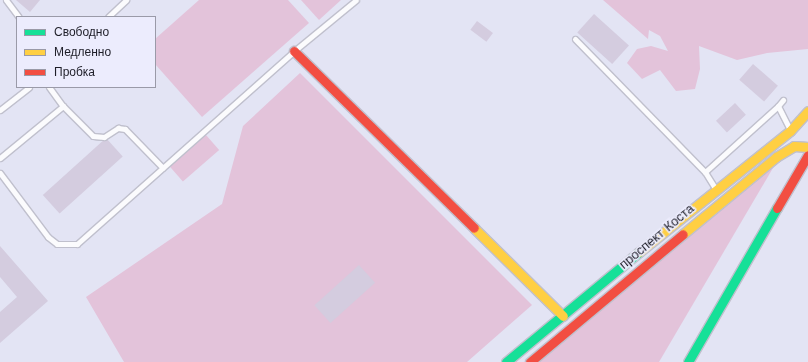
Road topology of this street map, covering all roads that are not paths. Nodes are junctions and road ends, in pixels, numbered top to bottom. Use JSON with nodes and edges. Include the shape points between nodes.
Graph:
{"nodes":[{"id":1,"x":6,"y":0,"type":"edge"},
{"id":2,"x":126,"y":0,"type":"edge"},
{"id":3,"x":356,"y":0,"type":"edge"},
{"id":4,"x":17,"y":16,"type":"edge"},
{"id":5,"x":109,"y":16,"type":"edge"},
{"id":6,"x":575,"y":39,"type":"dead end"},
{"id":7,"x":294,"y":51,"type":"junction"},
{"id":8,"x":28,"y":88,"type":"edge"},
{"id":9,"x":50,"y":88,"type":"edge"},
{"id":10,"x":783,"y":100,"type":"dead end"},
{"id":11,"x":63,"y":106,"type":"junction"},
{"id":12,"x":778,"y":106,"type":"junction"},
{"id":13,"x":0,"y":110,"type":"edge"},
{"id":14,"x":808,"y":111,"type":"edge"},
{"id":15,"x":808,"y":127,"type":"edge"},
{"id":16,"x":790,"y":131,"type":"junction"},
{"id":17,"x":808,"y":147,"type":"edge"},
{"id":18,"x":808,"y":155,"type":"edge"},
{"id":19,"x":0,"y":158,"type":"edge"},
{"id":20,"x":163,"y":168,"type":"junction"},
{"id":21,"x":705,"y":172,"type":"junction"},
{"id":22,"x":0,"y":174,"type":"edge"},
{"id":23,"x":716,"y":188,"type":"junction"},
{"id":24,"x":726,"y":200,"type":"junction"},
{"id":25,"x":562,"y":316,"type":"junction"},
{"id":26,"x":506,"y":362,"type":"edge"},
{"id":27,"x":530,"y":362,"type":"edge"},
{"id":28,"x":688,"y":362,"type":"edge"}],
"edges":[{"from":1,"to":4,"type":"lane"},
{"from":2,"to":5,"type":"lane"},
{"from":3,"to":7,"type":"lane"},
{"from":6,"to":21,"type":"lane"},
{"from":7,"to":20,"type":"lane"},
{"from":7,"to":25,"type":"main road"},
{"from":8,"to":13,"type":"lane"},
{"from":9,"to":11,"type":"lane"},
{"from":10,"to":12,"type":"lane"},
{"from":11,"to":19,"type":"lane"},
{"from":11,"to":20,"type":"lane","via":[[97,138],[118,128],[124,129]]},
{"from":12,"to":16,"type":"lane"},
{"from":12,"to":21,"type":"lane"},
{"from":14,"to":16,"type":"main road","name":"проспект Коста"},
{"from":15,"to":16,"type":"main road"},
{"from":16,"to":23,"type":"main road","name":"проспект Коста"},
{"from":17,"to":24,"type":"main road","name":"проспект Коста","via":[[794,146],[776,157]]},
{"from":18,"to":28,"type":"main road"},
{"from":20,"to":22,"type":"lane","via":[[77,244],[68,246],[57,244],[48,237]]},
{"from":21,"to":23,"type":"lane"},
{"from":23,"to":24,"type":"main road"},
{"from":23,"to":25,"type":"main road","name":"проспект Коста"},
{"from":24,"to":27,"type":"main road","name":"проспект Коста"},
{"from":25,"to":26,"type":"main road","name":"проспект Коста"}]}
